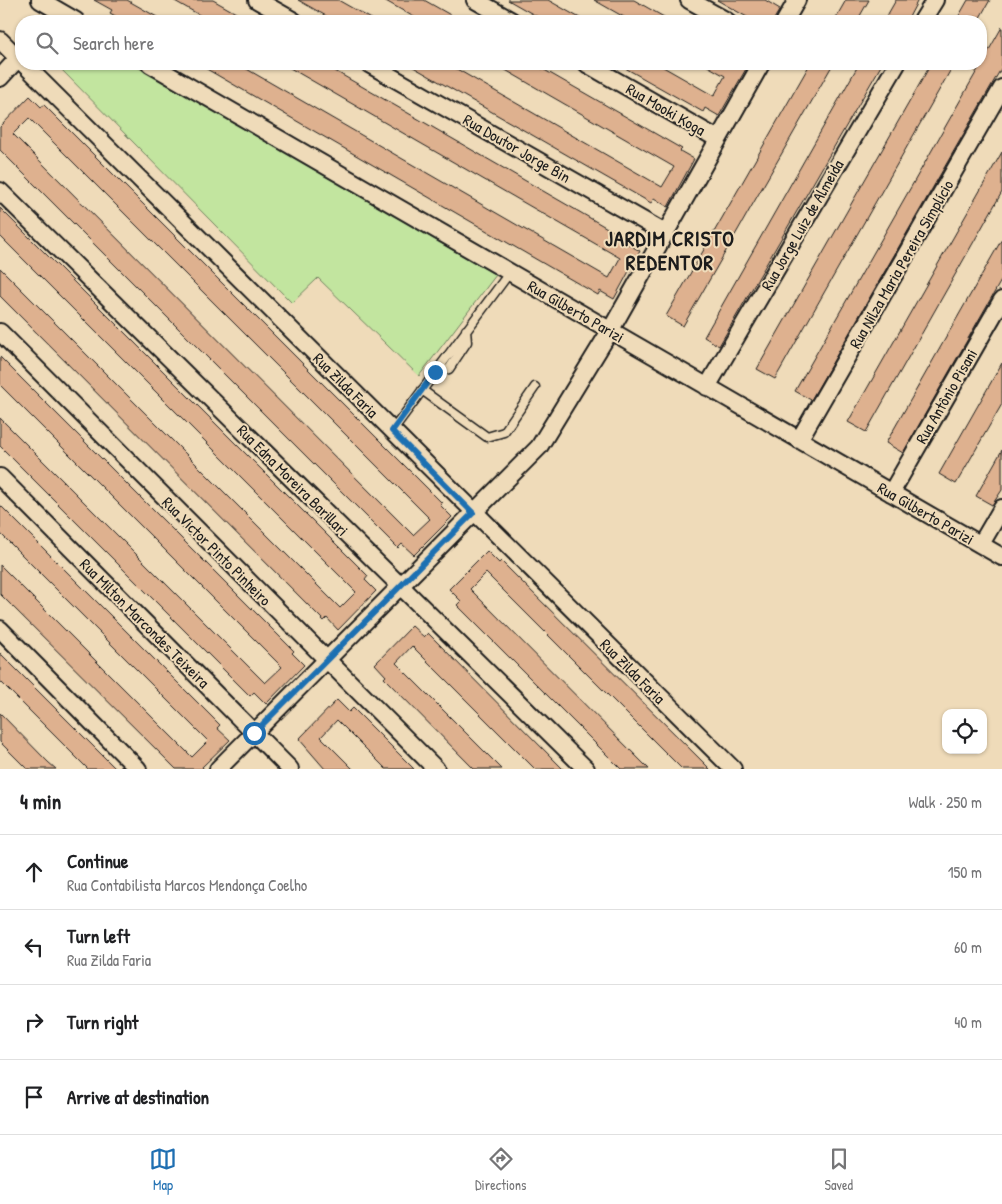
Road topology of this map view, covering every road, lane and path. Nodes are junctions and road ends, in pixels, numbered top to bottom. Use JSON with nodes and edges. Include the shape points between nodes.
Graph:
{"nodes":[{"id":1,"x":40,"y":0,"type":"edge"},
{"id":2,"x":257,"y":0,"type":"edge"},
{"id":3,"x":475,"y":0,"type":"edge"},
{"id":4,"x":689,"y":0,"type":"edge"},
{"id":5,"x":797,"y":0,"type":"edge"},
{"id":6,"x":935,"y":0,"type":"edge"},
{"id":7,"x":55,"y":10,"type":"edge"},
{"id":8,"x":283,"y":15,"type":"edge"},
{"id":9,"x":501,"y":15,"type":"edge"},
{"id":10,"x":716,"y":15,"type":"edge"},
{"id":11,"x":788,"y":15,"type":"edge"},
{"id":12,"x":926,"y":15,"type":"edge"},
{"id":13,"x":0,"y":40,"type":"edge"},
{"id":14,"x":15,"y":54,"type":"edge"},
{"id":15,"x":15,"y":65,"type":"edge"},
{"id":16,"x":31,"y":70,"type":"edge"},
{"id":17,"x":160,"y":70,"type":"edge"},
{"id":18,"x":380,"y":70,"type":"edge"},
{"id":19,"x":597,"y":70,"type":"edge"},
{"id":20,"x":758,"y":70,"type":"edge"},
{"id":21,"x":893,"y":70,"type":"edge"},
{"id":22,"x":0,"y":78,"type":"edge"},
{"id":23,"x":1002,"y":88,"type":"edge"},
{"id":24,"x":718,"y":139,"type":"junction"},
{"id":25,"x":0,"y":191,"type":"edge"},
{"id":26,"x":665,"y":233,"type":"junction"},
{"id":27,"x":510,"y":272,"type":"junction"},
{"id":28,"x":1002,"y":300,"type":"edge"},
{"id":29,"x":610,"y":330,"type":"junction"},
{"id":30,"x":0,"y":332,"type":"edge"},
{"id":31,"x":535,"y":387,"type":"dead end"},
{"id":32,"x":707,"y":387,"type":"junction"},
{"id":33,"x":422,"y":390,"type":"junction"},
{"id":34,"x":392,"y":431,"type":"junction"},
{"id":35,"x":799,"y":440,"type":"junction"},
{"id":36,"x":0,"y":477,"type":"edge"},
{"id":37,"x":891,"y":493,"type":"junction"},
{"id":38,"x":1002,"y":508,"type":"edge"},
{"id":39,"x":473,"y":513,"type":"junction"},
{"id":40,"x":981,"y":544,"type":"junction"},
{"id":41,"x":1002,"y":557,"type":"edge"},
{"id":42,"x":400,"y":586,"type":"junction"},
{"id":43,"x":0,"y":629,"type":"edge"},
{"id":44,"x":326,"y":660,"type":"junction"},
{"id":45,"x":254,"y":733,"type":"junction"},
{"id":46,"x":138,"y":769,"type":"edge"},
{"id":47,"x":218,"y":769,"type":"edge"},
{"id":48,"x":290,"y":769,"type":"edge"},
{"id":49,"x":436,"y":769,"type":"edge"},
{"id":50,"x":586,"y":769,"type":"edge"},
{"id":51,"x":733,"y":769,"type":"edge"}],
"edges":[{"from":1,"to":7,"type":"street"},
{"from":2,"to":8,"type":"street"},
{"from":3,"to":9,"type":"street"},
{"from":4,"to":10,"type":"street"},
{"from":5,"to":11,"type":"street"},
{"from":6,"to":12,"type":"street"},
{"from":13,"to":14,"type":"street","name":"Rua Zilda Faria"},
{"from":15,"to":22,"type":"street"},
{"from":16,"to":34,"type":"street","name":"Rua Zilda Faria"},
{"from":17,"to":27,"type":"street","name":"Rua Gilberto Parizi"},
{"from":18,"to":26,"type":"street","name":"Rua Doutor Jorge Bin"},
{"from":19,"to":24,"type":"street","name":"Rua Mooki Koga"},
{"from":20,"to":24,"type":"street"},
{"from":21,"to":32,"type":"street","name":"Rua Jorge Luiz de Almeida"},
{"from":23,"to":35,"type":"street","name":"Rua Nilza Maria Pereira Simplício"},
{"from":24,"to":26,"type":"street"},
{"from":25,"to":42,"type":"street","name":"Rua Edna Moreira Barillari"},
{"from":26,"to":29,"type":"street"},
{"from":27,"to":29,"type":"street","name":"Rua Gilberto Parizi"},
{"from":27,"to":33,"type":"lane"},
{"from":28,"to":37,"type":"street","name":"Rua Antônio Pisani"},
{"from":29,"to":32,"type":"street","name":"Rua Gilberto Parizi"},
{"from":29,"to":39,"type":"street","via":[[539,448]]},
{"from":30,"to":44,"type":"street","name":"Rua Victor Pinto Pinheiro"},
{"from":31,"to":33,"type":"lane","via":[[504,432],[487,437]]},
{"from":32,"to":35,"type":"street","name":"Rua Gilberto Parizi"},
{"from":33,"to":34,"type":"lane"},
{"from":34,"to":39,"type":"street","name":"Rua Zilda Faria"},
{"from":35,"to":37,"type":"street","name":"Rua Gilberto Parizi"},
{"from":36,"to":45,"type":"street","name":"Rua Milton Marcondes Teixeira"},
{"from":37,"to":40,"type":"street","name":"Rua Gilberto Parizi"},
{"from":38,"to":40,"type":"street"},
{"from":39,"to":42,"type":"street"},
{"from":39,"to":51,"type":"street","name":"Rua Zilda Faria"},
{"from":40,"to":41,"type":"street","name":"Rua Gilberto Parizi"},
{"from":42,"to":44,"type":"street"},
{"from":42,"to":50,"type":"street","name":"Rua Edna Moreira Barillari"},
{"from":43,"to":46,"type":"street"},
{"from":44,"to":45,"type":"street"},
{"from":44,"to":49,"type":"street","name":"Rua Victor Pinto Pinheiro"},
{"from":45,"to":47,"type":"street"},
{"from":45,"to":48,"type":"street","name":"Rua Milton Marcondes Teixeira"}]}
